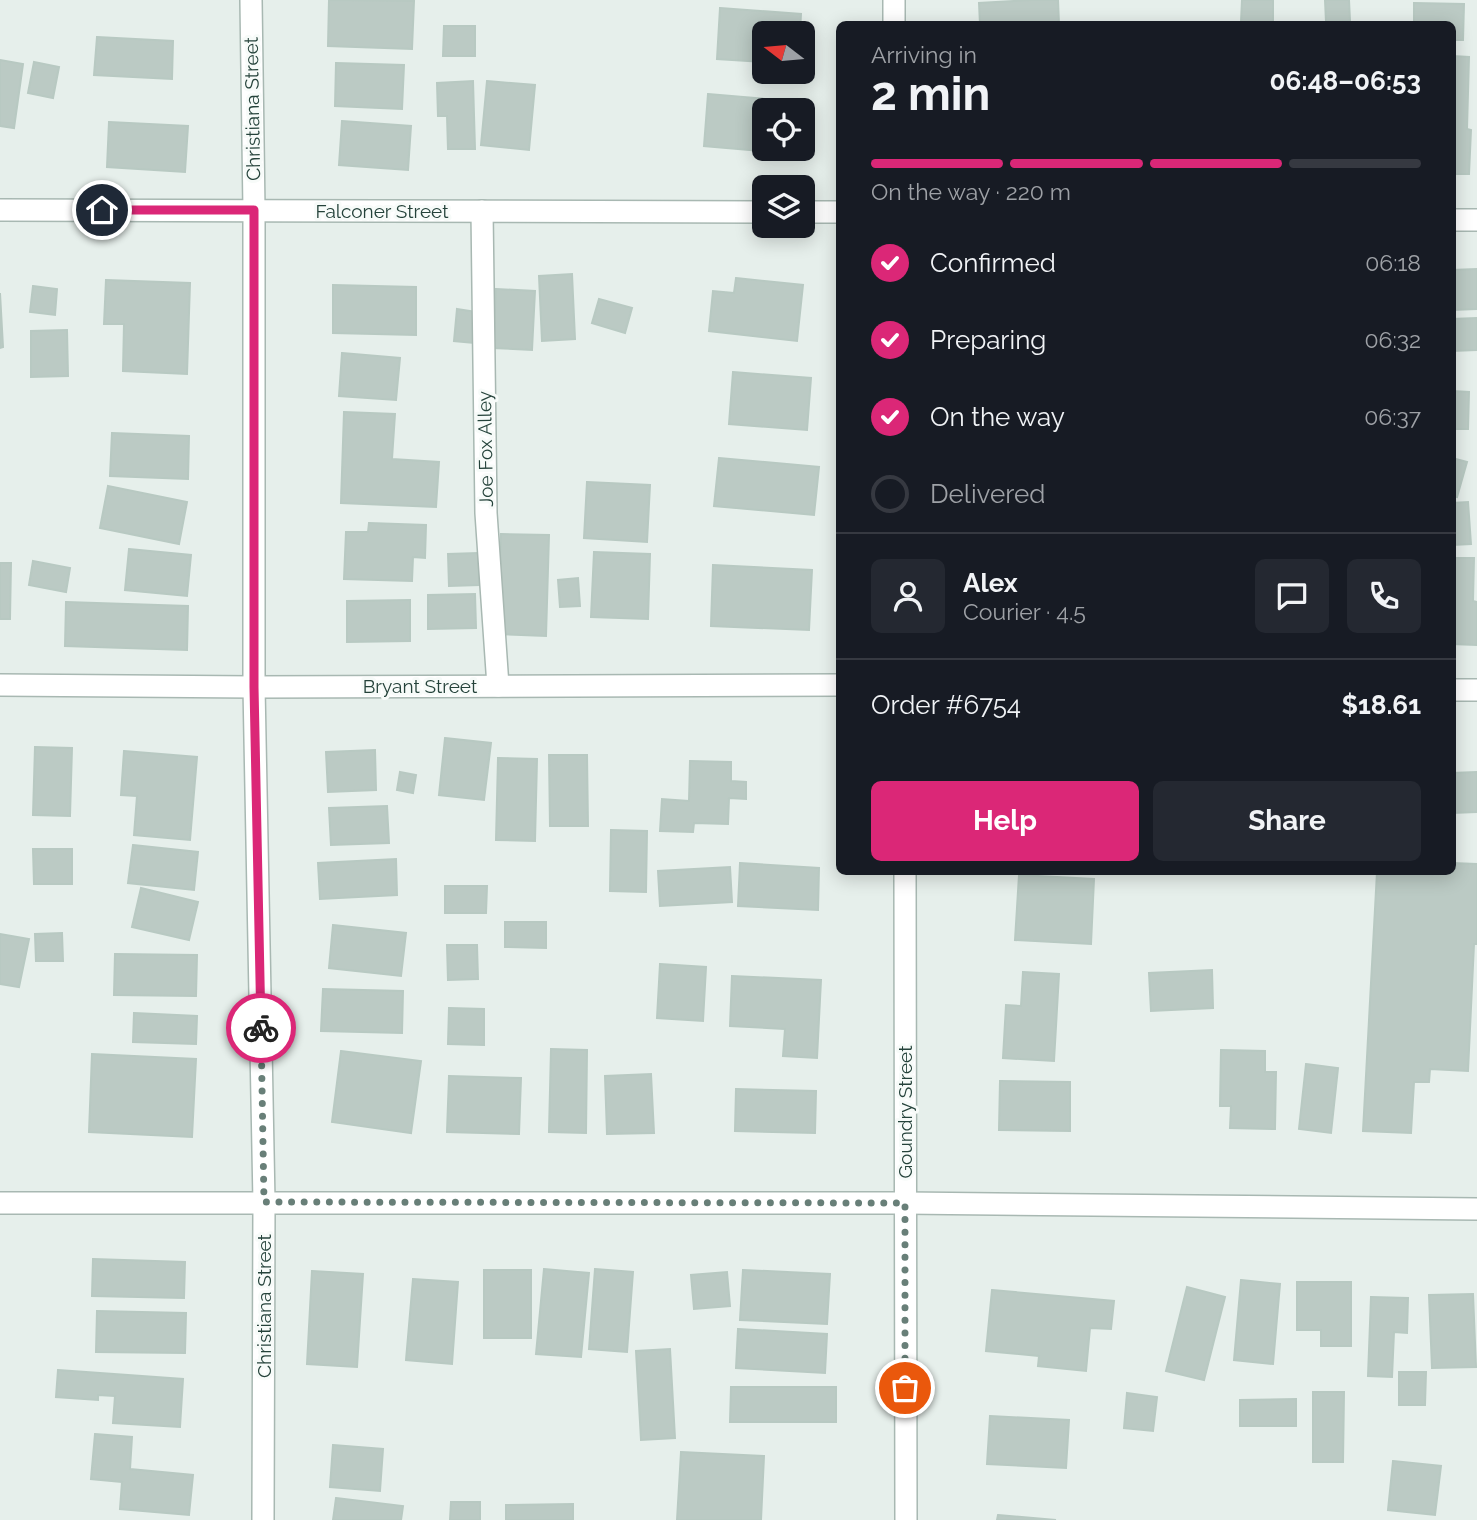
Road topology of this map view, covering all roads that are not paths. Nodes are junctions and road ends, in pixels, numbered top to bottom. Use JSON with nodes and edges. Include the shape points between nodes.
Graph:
{"nodes":[{"id":1,"x":251,"y":0,"type":"edge"},
{"id":2,"x":894,"y":0,"type":"edge"},
{"id":3,"x":894,"y":21,"type":"edge"},
{"id":4,"x":0,"y":210,"type":"edge"},
{"id":5,"x":254,"y":210,"type":"junction"},
{"id":6,"x":482,"y":211,"type":"junction"},
{"id":7,"x":752,"y":212,"type":"edge"},
{"id":8,"x":815,"y":212,"type":"edge"},
{"id":9,"x":836,"y":212,"type":"edge"},
{"id":10,"x":1456,"y":220,"type":"edge"},
{"id":11,"x":1477,"y":220,"type":"edge"},
{"id":12,"x":0,"y":685,"type":"edge"},
{"id":13,"x":836,"y":685,"type":"edge"},
{"id":14,"x":498,"y":686,"type":"junction"},
{"id":15,"x":254,"y":687,"type":"junction"},
{"id":16,"x":1456,"y":690,"type":"edge"},
{"id":17,"x":1477,"y":690,"type":"edge"},
{"id":18,"x":905,"y":875,"type":"edge"},
{"id":19,"x":264,"y":1202,"type":"junction"},
{"id":20,"x":0,"y":1203,"type":"edge"},
{"id":21,"x":905,"y":1203,"type":"junction"},
{"id":22,"x":1477,"y":1209,"type":"edge"},
{"id":23,"x":263,"y":1520,"type":"edge"},
{"id":24,"x":906,"y":1520,"type":"edge"}],
"edges":[{"from":1,"to":5,"type":"street","name":"Christiana Street"},
{"from":2,"to":3,"type":"street"},
{"from":4,"to":5,"type":"street","name":"Falconer Street"},
{"from":5,"to":6,"type":"street","name":"Falconer Street"},
{"from":5,"to":15,"type":"street","name":"Christiana Street"},
{"from":6,"to":7,"type":"street","name":"Falconer Street"},
{"from":6,"to":14,"type":"street","name":"Joe Fox Alley","via":[[486,513]]},
{"from":8,"to":9,"type":"street"},
{"from":10,"to":11,"type":"street"},
{"from":12,"to":15,"type":"street","name":"Bryant Street"},
{"from":13,"to":14,"type":"street","name":"Bryant Street"},
{"from":14,"to":15,"type":"street","name":"Bryant Street"},
{"from":15,"to":19,"type":"street","name":"Christiana Street"},
{"from":16,"to":17,"type":"street"},
{"from":18,"to":21,"type":"street","name":"Goundry Street"},
{"from":19,"to":20,"type":"street"},
{"from":19,"to":21,"type":"street"},
{"from":19,"to":23,"type":"street","name":"Christiana Street"},
{"from":21,"to":22,"type":"street"},
{"from":21,"to":24,"type":"street","name":"Goundry Street"}]}
